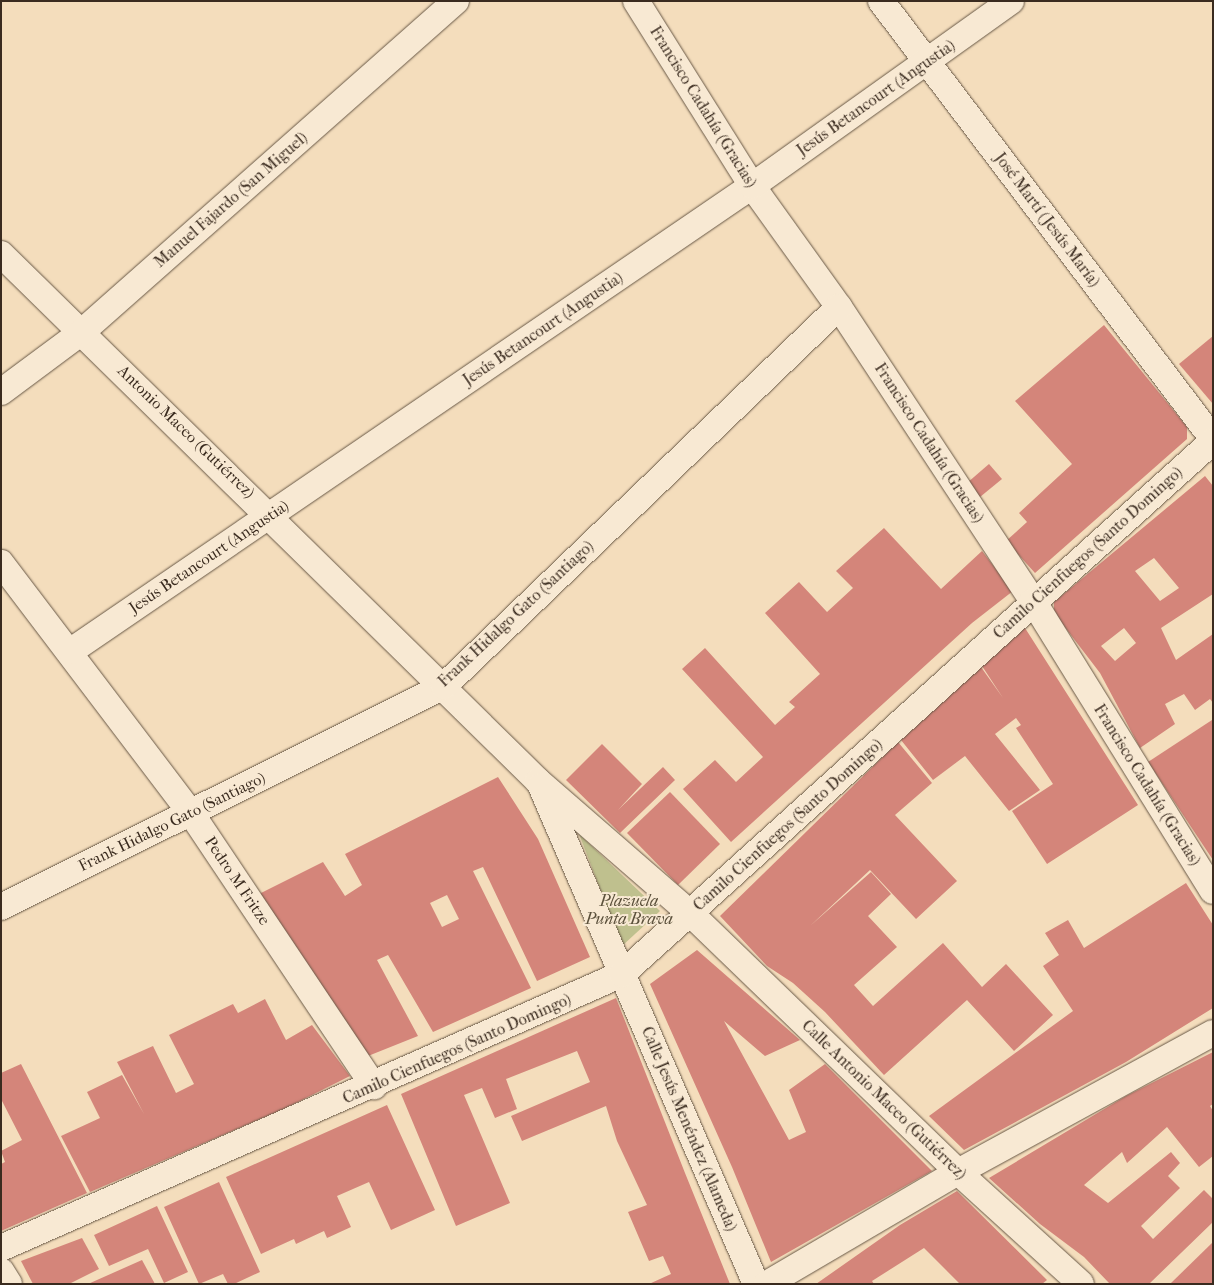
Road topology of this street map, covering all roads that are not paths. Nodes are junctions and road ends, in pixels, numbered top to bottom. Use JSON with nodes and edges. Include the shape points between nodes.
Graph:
{"nodes":[{"id":1,"x":456,"y":1,"type":"edge"},
{"id":2,"x":636,"y":1,"type":"edge"},
{"id":3,"x":882,"y":1,"type":"edge"},
{"id":4,"x":1012,"y":1,"type":"edge"},
{"id":5,"x":927,"y":63,"type":"junction"},
{"id":6,"x":752,"y":186,"type":"junction"},
{"id":7,"x":1,"y":254,"type":"edge"},
{"id":8,"x":839,"y":307,"type":"junction"},
{"id":9,"x":82,"y":331,"type":"junction"},
{"id":10,"x":1,"y":392,"type":"edge"},
{"id":11,"x":1213,"y":440,"type":"edge"},
{"id":12,"x":270,"y":515,"type":"junction"},
{"id":13,"x":1,"y":563,"type":"edge"},
{"id":14,"x":1033,"y":601,"type":"junction"},
{"id":15,"x":71,"y":651,"type":"junction"},
{"id":16,"x":444,"y":686,"type":"junction"},
{"id":17,"x":538,"y":781,"type":"junction"},
{"id":18,"x":191,"y":813,"type":"junction"},
{"id":19,"x":1213,"y":891,"type":"edge"},
{"id":20,"x":1,"y":907,"type":"edge"},
{"id":21,"x":691,"y":914,"type":"junction"},
{"id":22,"x":622,"y":974,"type":"junction"},
{"id":23,"x":1213,"y":1033,"type":"edge"},
{"id":24,"x":374,"y":1086,"type":"junction"},
{"id":25,"x":958,"y":1172,"type":"junction"},
{"id":26,"x":1,"y":1248,"type":"edge"},
{"id":27,"x":1,"y":1271,"type":"edge"},
{"id":28,"x":1072,"y":1281,"type":"edge"},
{"id":29,"x":9,"y":1284,"type":"edge"},
{"id":30,"x":756,"y":1284,"type":"edge"},
{"id":31,"x":768,"y":1284,"type":"edge"}],
"edges":[{"from":1,"to":9,"type":"street","name":"Manuel Fajardo (San Miguel)"},
{"from":2,"to":6,"type":"street","name":"Francisco Cadahía (Gracias)"},
{"from":3,"to":5,"type":"street","name":"José Martí (Jesús María)"},
{"from":4,"to":5,"type":"street","name":"Jesús Betancourt (Angustia)"},
{"from":5,"to":6,"type":"street","name":"Jesús Betancourt (Angustia)"},
{"from":5,"to":11,"type":"street","name":"José Martí (Jesús María)"},
{"from":6,"to":8,"type":"street","name":"Francisco Cadahía (Gracias)"},
{"from":6,"to":12,"type":"street","name":"Jesús Betancourt (Angustia)"},
{"from":7,"to":9,"type":"street","name":"Antonio Maceo (Gutiérrez)"},
{"from":8,"to":14,"type":"street","name":"Francisco Cadahía (Gracias)"},
{"from":8,"to":16,"type":"street","name":"Frank Hidalgo Gato (Santiago)"},
{"from":9,"to":10,"type":"street","name":"Manuel Fajardo (San Miguel)"},
{"from":9,"to":12,"type":"street","name":"Antonio Maceo (Gutiérrez)"},
{"from":11,"to":14,"type":"street","name":"Camilo Cienfuegos (Santo Domingo)"},
{"from":12,"to":15,"type":"street","name":"Jesús Betancourt (Angustia)"},
{"from":12,"to":16,"type":"street","name":"Antonio Maceo (Gutiérrez)"},
{"from":13,"to":15,"type":"street","name":"Pedro M Fritze"},
{"from":14,"to":19,"type":"street","name":"Francisco Cadahía (Gracias)"},
{"from":14,"to":21,"type":"street","name":"Camilo Cienfuegos (Santo Domingo)"},
{"from":15,"to":18,"type":"street","name":"Pedro M Fritze"},
{"from":16,"to":17,"type":"street","name":"Antonio Maceo (Gutiérrez)"},
{"from":16,"to":18,"type":"street","name":"Frank Hidalgo Gato (Santiago)"},
{"from":17,"to":21,"type":"street","name":"Calle Antonio Maceo (Gutiérrez)"},
{"from":17,"to":22,"type":"street","name":"Calle Jesús Menéndez (Alameda)"},
{"from":18,"to":20,"type":"street","name":"Frank Hidalgo Gato (Santiago)"},
{"from":18,"to":24,"type":"street","name":"Pedro M Fritze"},
{"from":21,"to":22,"type":"street","name":"Camilo Cienfuegos (Santo Domingo)"},
{"from":21,"to":25,"type":"street","name":"Calle Antonio Maceo (Gutiérrez)"},
{"from":22,"to":24,"type":"street","name":"Camilo Cienfuegos (Santo Domingo)"},
{"from":22,"to":30,"type":"street","name":"Calle Jesús Menéndez (Alameda)"},
{"from":23,"to":25,"type":"street"},
{"from":24,"to":26,"type":"street","name":"Camilo Cienfuegos (Santo Domingo)"},
{"from":25,"to":28,"type":"street","name":"Calle Antonio Maceo (Gutiérrez)"},
{"from":25,"to":31,"type":"street"},
{"from":27,"to":29,"type":"street"}]}
